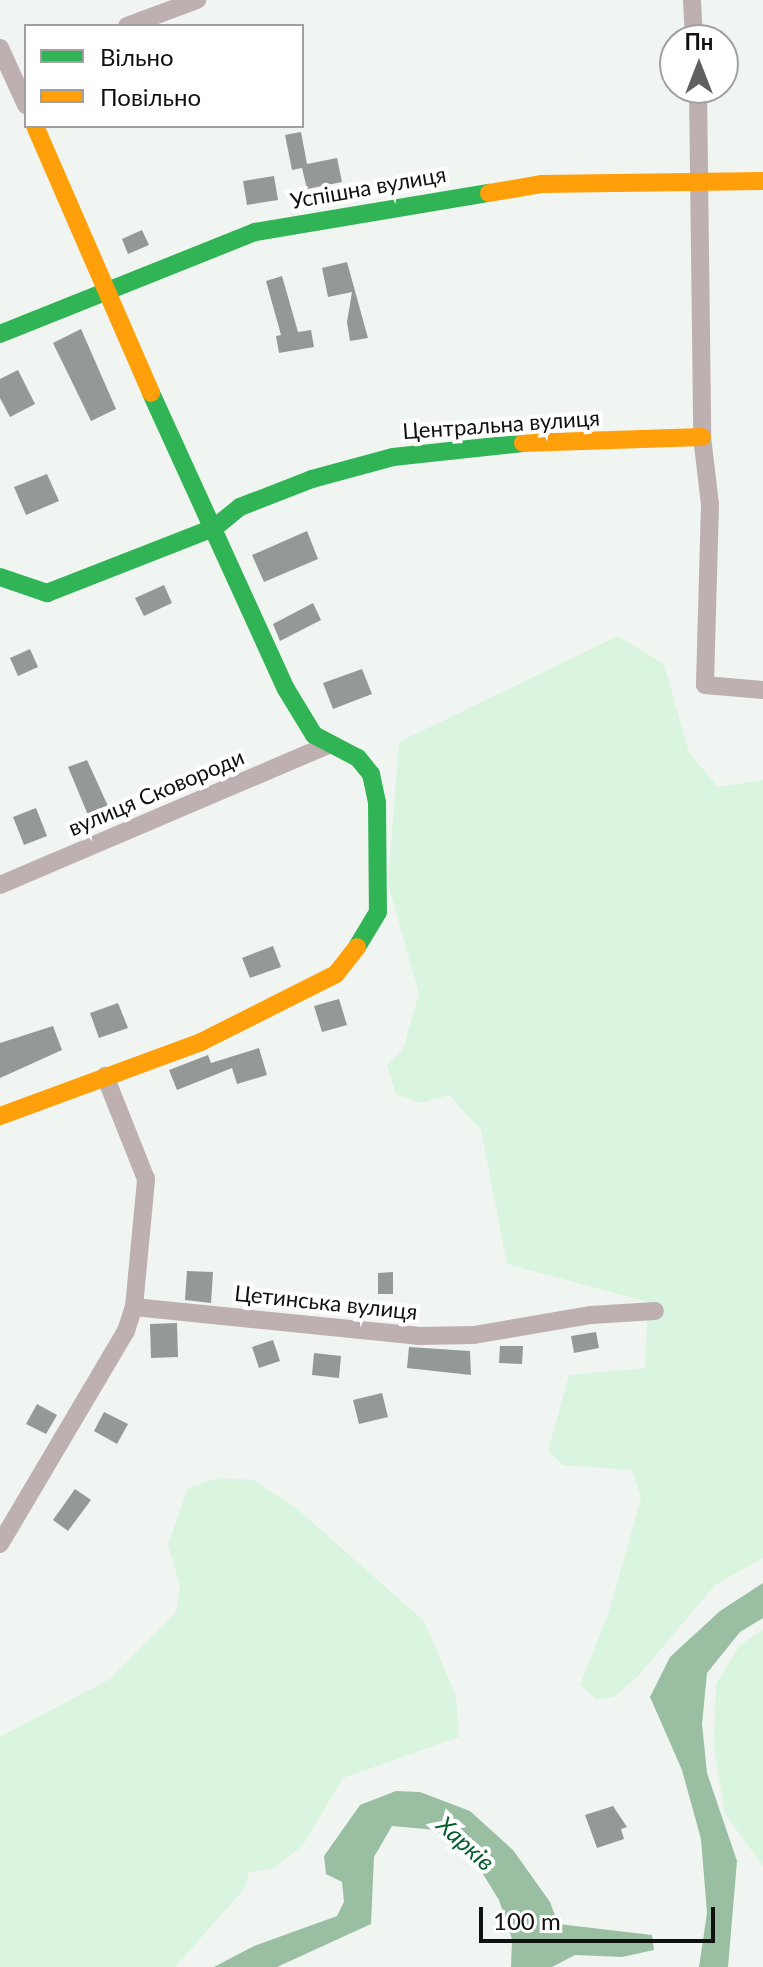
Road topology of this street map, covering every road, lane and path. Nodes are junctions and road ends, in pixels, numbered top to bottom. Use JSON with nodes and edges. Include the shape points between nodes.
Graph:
{"nodes":[{"id":1,"x":197,"y":0,"type":"edge"},
{"id":2,"x":692,"y":0,"type":"edge"},
{"id":3,"x":132,"y":24,"type":"edge"},
{"id":4,"x":693,"y":24,"type":"edge"},
{"id":5,"x":0,"y":48,"type":"edge"},
{"id":6,"x":14,"y":78,"type":"edge"},
{"id":7,"x":24,"y":100,"type":"edge"},
{"id":8,"x":698,"y":104,"type":"edge"},
{"id":9,"x":36,"y":128,"type":"edge"},
{"id":10,"x":763,"y":181,"type":"edge"},
{"id":11,"x":700,"y":184,"type":"junction"},
{"id":12,"x":103,"y":288,"type":"junction"},
{"id":13,"x":0,"y":334,"type":"edge"},
{"id":14,"x":702,"y":437,"type":"junction"},
{"id":15,"x":214,"y":528,"type":"junction"},
{"id":16,"x":0,"y":577,"type":"edge"},
{"id":17,"x":763,"y":690,"type":"edge"},
{"id":18,"x":330,"y":744,"type":"junction"},
{"id":19,"x":0,"y":885,"type":"edge"},
{"id":20,"x":105,"y":1076,"type":"junction"},
{"id":21,"x":0,"y":1116,"type":"edge"},
{"id":22,"x":134,"y":1307,"type":"junction"},
{"id":23,"x":655,"y":1311,"type":"dead end"},
{"id":24,"x":0,"y":1544,"type":"edge"}],
"edges":[{"from":1,"to":3,"type":"street"},
{"from":2,"to":4,"type":"street"},
{"from":5,"to":6,"type":"street"},
{"from":6,"to":7,"type":"street"},
{"from":8,"to":11,"type":"street"},
{"from":9,"to":12,"type":"street"},
{"from":10,"to":11,"type":"street","name":"Успішна вулиця"},
{"from":11,"to":12,"type":"street","name":"Успішна вулиця","via":[[542,184],[380,207],[255,232]]},
{"from":11,"to":14,"type":"street"},
{"from":12,"to":13,"type":"street","name":"Успішна вулиця"},
{"from":12,"to":15,"type":"street"},
{"from":14,"to":15,"type":"street","name":"Центральна вулиця","via":[[514,443],[393,457],[312,479],[240,507]]},
{"from":14,"to":17,"type":"street","via":[[710,504],[705,685]]},
{"from":15,"to":16,"type":"street","name":"Центральна вулиця","via":[[47,593]]},
{"from":15,"to":18,"type":"street","via":[[286,689],[314,735]]},
{"from":18,"to":19,"type":"street","name":"вулиця Сковороди"},
{"from":18,"to":20,"type":"street","via":[[358,758],[371,774],[377,803],[378,912],[368,934],[336,974],[201,1042]]},
{"from":20,"to":21,"type":"street"},
{"from":20,"to":22,"type":"street","via":[[146,1179]]},
{"from":22,"to":23,"type":"street","name":"Цетинська вулиця","via":[[418,1336],[474,1335],[591,1315]]},
{"from":22,"to":24,"type":"street","via":[[126,1331]]}]}
